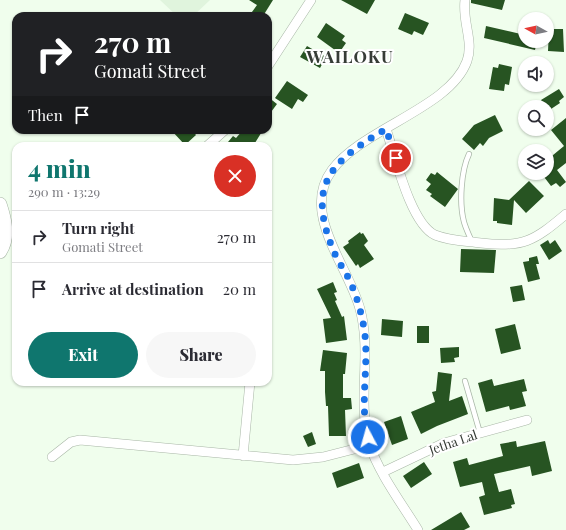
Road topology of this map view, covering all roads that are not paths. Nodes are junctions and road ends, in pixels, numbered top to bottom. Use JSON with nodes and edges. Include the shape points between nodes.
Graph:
{"nodes":[{"id":1,"x":311,"y":0,"type":"edge"},
{"id":2,"x":465,"y":0,"type":"edge"},
{"id":3,"x":272,"y":60,"type":"edge"},
{"id":4,"x":386,"y":129,"type":"junction"},
{"id":5,"x":220,"y":134,"type":"edge"},
{"id":6,"x":212,"y":142,"type":"edge"},
{"id":7,"x":469,"y":154,"type":"dead end"},
{"id":8,"x":0,"y":204,"type":"edge"},
{"id":9,"x":566,"y":214,"type":"edge"},
{"id":10,"x":472,"y":242,"type":"junction"},
{"id":11,"x":0,"y":252,"type":"edge"},
{"id":12,"x":465,"y":381,"type":"dead end"},
{"id":13,"x":250,"y":386,"type":"edge"},
{"id":14,"x":527,"y":420,"type":"dead end"},
{"id":15,"x":480,"y":432,"type":"junction"},
{"id":16,"x":370,"y":445,"type":"junction"},
{"id":17,"x":243,"y":456,"type":"junction"},
{"id":18,"x":52,"y":457,"type":"dead end"},
{"id":19,"x":383,"y":472,"type":"junction"},
{"id":20,"x":418,"y":530,"type":"edge"}],
"edges":[{"from":1,"to":3,"type":"street"},
{"from":2,"to":4,"type":"street","via":[[465,23],[470,43],[464,68],[454,82],[435,98]]},
{"from":4,"to":10,"type":"street","via":[[410,202],[418,218],[435,235],[455,241]]},
{"from":4,"to":16,"type":"street","via":[[355,148],[332,170],[321,195],[323,218],[334,252],[360,308],[366,357],[366,429]]},
{"from":5,"to":6,"type":"street"},
{"from":7,"to":10,"type":"lane","via":[[464,168],[462,198],[464,221]]},
{"from":8,"to":11,"type":"street","via":[[5,218],[6,234]]},
{"from":9,"to":10,"type":"street","via":[[532,240],[499,246]]},
{"from":12,"to":15,"type":"lane"},
{"from":13,"to":17,"type":"street"},
{"from":14,"to":15,"type":"street","name":"Jetha Lal"},
{"from":15,"to":19,"type":"street","name":"Jetha Lal","via":[[429,449]]},
{"from":16,"to":17,"type":"street","via":[[311,459]]},
{"from":16,"to":19,"type":"street"},
{"from":17,"to":18,"type":"street","via":[[86,440],[71,442]]},
{"from":19,"to":20,"type":"street"}]}
